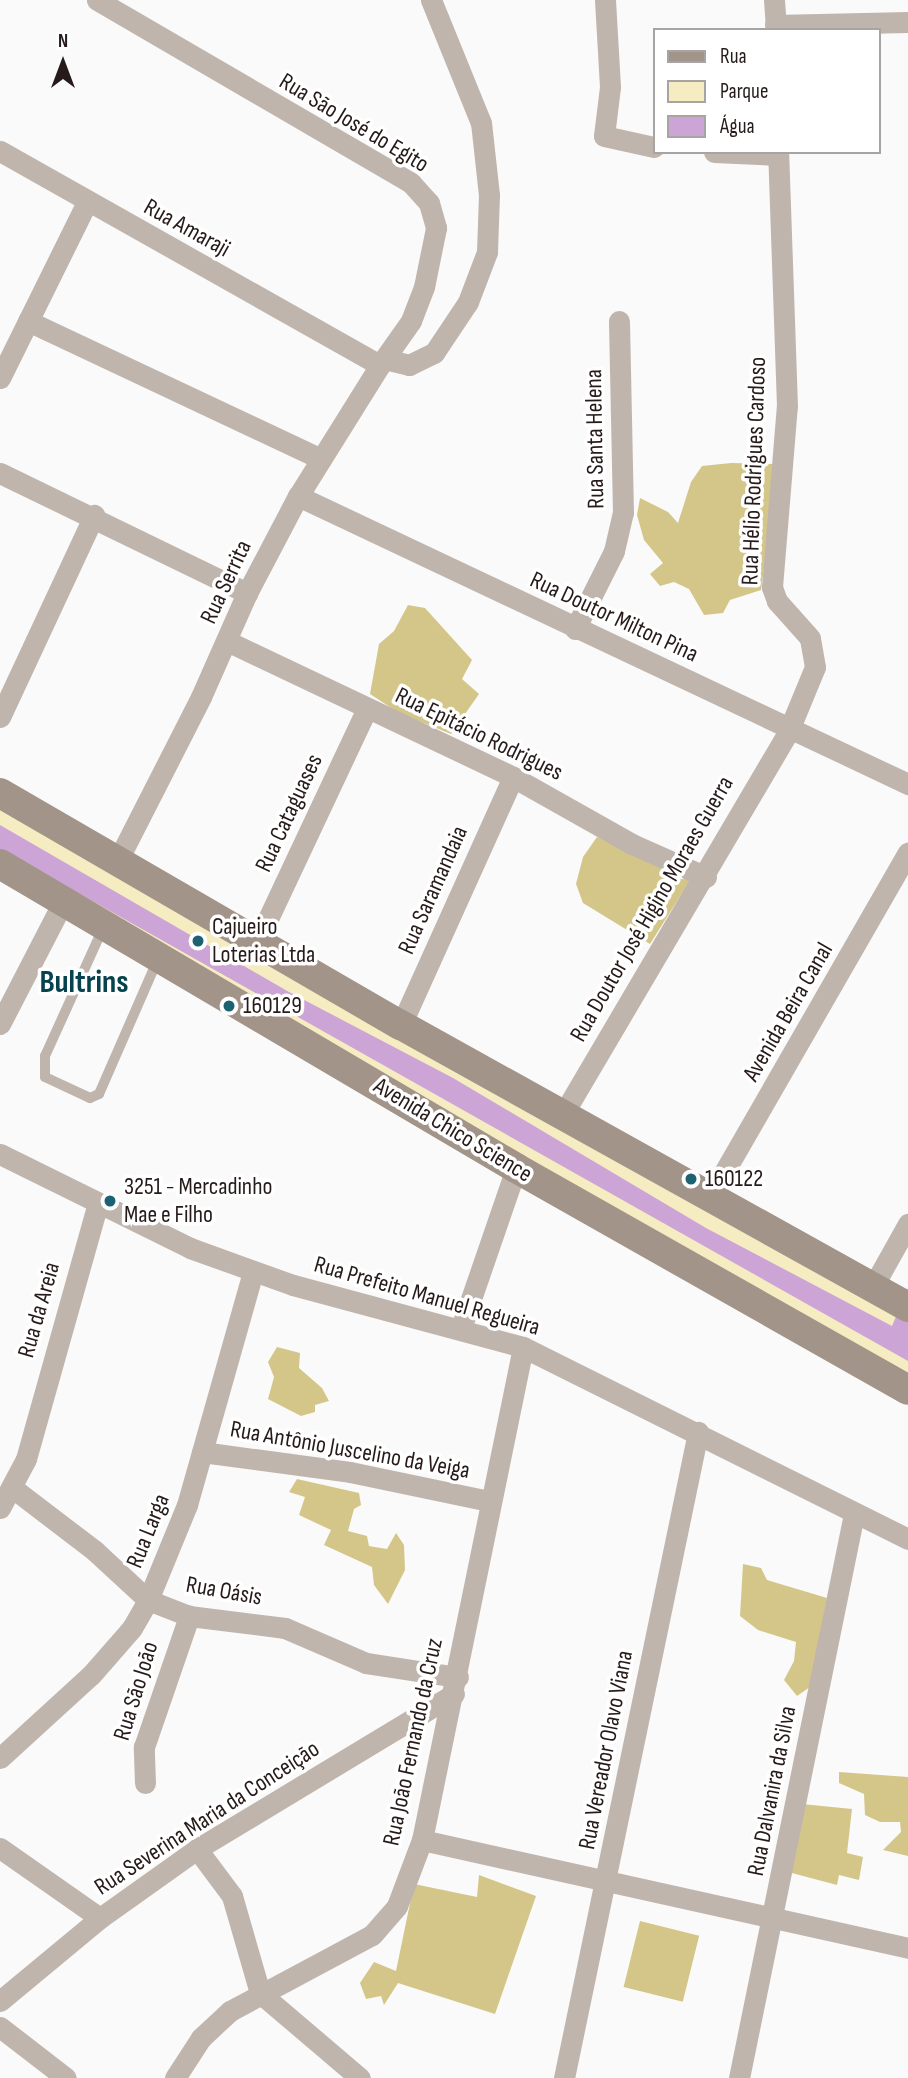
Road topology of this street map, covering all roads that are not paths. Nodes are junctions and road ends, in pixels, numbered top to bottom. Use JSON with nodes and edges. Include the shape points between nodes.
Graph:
{"nodes":[{"id":1,"x":97,"y":0,"type":"edge"},
{"id":2,"x":431,"y":0,"type":"edge"},
{"id":3,"x":605,"y":0,"type":"edge"},
{"id":4,"x":774,"y":0,"type":"edge"},
{"id":5,"x":908,"y":22,"type":"edge"},
{"id":6,"x":776,"y":27,"type":"edge"},
{"id":7,"x":652,"y":147,"type":"edge"},
{"id":8,"x":0,"y":151,"type":"edge"},
{"id":9,"x":778,"y":154,"type":"edge"},
{"id":10,"x":87,"y":202,"type":"junction"},
{"id":11,"x":28,"y":321,"type":"junction"},
{"id":12,"x":619,"y":321,"type":"dead end"},
{"id":13,"x":382,"y":362,"type":"junction"},
{"id":14,"x":0,"y":378,"type":"edge"},
{"id":15,"x":321,"y":458,"type":"junction"},
{"id":16,"x":0,"y":473,"type":"edge"},
{"id":17,"x":299,"y":496,"type":"junction"},
{"id":18,"x":94,"y":515,"type":"junction"},
{"id":19,"x":247,"y":593,"type":"junction"},
{"id":20,"x":575,"y":629,"type":"junction"},
{"id":21,"x":227,"y":641,"type":"junction"},
{"id":22,"x":367,"y":708,"type":"junction"},
{"id":23,"x":0,"y":717,"type":"edge"},
{"id":24,"x":789,"y":730,"type":"junction"},
{"id":25,"x":513,"y":777,"type":"junction"},
{"id":26,"x":908,"y":784,"type":"edge"},
{"id":27,"x":0,"y":793,"type":"edge"},
{"id":28,"x":908,"y":853,"type":"edge"},
{"id":29,"x":118,"y":860,"type":"junction"},
{"id":30,"x":0,"y":864,"type":"edge"},
{"id":31,"x":706,"y":877,"type":"junction"},
{"id":32,"x":64,"y":900,"type":"junction"},
{"id":33,"x":105,"y":924,"type":"junction"},
{"id":34,"x":258,"y":940,"type":"junction"},
{"id":35,"x":160,"y":956,"type":"junction"},
{"id":36,"x":0,"y":1024,"type":"edge"},
{"id":37,"x":401,"y":1025,"type":"junction"},
{"id":38,"x":562,"y":1116,"type":"junction"},
{"id":39,"x":0,"y":1154,"type":"edge"},
{"id":40,"x":516,"y":1167,"type":"junction"},
{"id":41,"x":711,"y":1195,"type":"junction"},
{"id":42,"x":97,"y":1203,"type":"junction"},
{"id":43,"x":908,"y":1224,"type":"edge"},
{"id":44,"x":253,"y":1270,"type":"junction"},
{"id":45,"x":892,"y":1300,"type":"edge"},
{"id":46,"x":461,"y":1328,"type":"junction"},
{"id":47,"x":523,"y":1347,"type":"junction"},
{"id":48,"x":908,"y":1390,"type":"edge"},
{"id":49,"x":698,"y":1432,"type":"junction"},
{"id":50,"x":202,"y":1452,"type":"junction"},
{"id":51,"x":4,"y":1500,"type":"edge"},
{"id":52,"x":489,"y":1501,"type":"junction"},
{"id":53,"x":854,"y":1514,"type":"junction"},
{"id":54,"x":908,"y":1539,"type":"edge"},
{"id":55,"x":148,"y":1600,"type":"junction"},
{"id":56,"x":189,"y":1616,"type":"junction"},
{"id":57,"x":456,"y":1686,"type":"junction"},
{"id":58,"x":0,"y":1758,"type":"edge"},
{"id":59,"x":145,"y":1783,"type":"dead end"},
{"id":60,"x":422,"y":1840,"type":"junction"},
{"id":61,"x":0,"y":1848,"type":"edge"},
{"id":62,"x":197,"y":1849,"type":"junction"},
{"id":63,"x":607,"y":1881,"type":"junction"},
{"id":64,"x":100,"y":1918,"type":"junction"},
{"id":65,"x":774,"y":1919,"type":"junction"},
{"id":66,"x":908,"y":1948,"type":"edge"},
{"id":67,"x":260,"y":1993,"type":"junction"},
{"id":68,"x":0,"y":2001,"type":"edge"},
{"id":69,"x":0,"y":2027,"type":"edge"},
{"id":70,"x":66,"y":2078,"type":"edge"},
{"id":71,"x":175,"y":2078,"type":"edge"},
{"id":72,"x":360,"y":2078,"type":"edge"},
{"id":73,"x":565,"y":2078,"type":"edge"},
{"id":74,"x":739,"y":2078,"type":"edge"}],
"edges":[{"from":1,"to":13,"type":"street","name":"Rua São José do Egito","via":[[411,183],[429,203],[436,228],[424,287],[411,321]]},
{"from":2,"to":13,"type":"street","via":[[481,123],[489,195],[487,252],[456,325],[433,354],[409,365]]},
{"from":3,"to":7,"type":"street","via":[[610,87],[604,136]]},
{"from":4,"to":6,"type":"street"},
{"from":5,"to":6,"type":"street"},
{"from":8,"to":10,"type":"street","name":"Rua Amaraji"},
{"from":9,"to":24,"type":"street","name":"Rua Hélio Rodrigues Cardoso","via":[[787,406],[772,590],[816,652],[813,673]]},
{"from":10,"to":11,"type":"street"},
{"from":10,"to":13,"type":"street","name":"Rua Amaraji"},
{"from":11,"to":14,"type":"street"},
{"from":11,"to":15,"type":"street"},
{"from":12,"to":20,"type":"street","name":"Rua Santa Helena","via":[[624,513],[614,551]]},
{"from":13,"to":15,"type":"street","name":"Rua Serrita"},
{"from":15,"to":17,"type":"street","name":"Rua Serrita"},
{"from":16,"to":18,"type":"street"},
{"from":17,"to":19,"type":"street","name":"Rua Serrita"},
{"from":17,"to":20,"type":"street","name":"Rua Doutor Milton Pina"},
{"from":18,"to":19,"type":"street"},
{"from":18,"to":23,"type":"street"},
{"from":19,"to":21,"type":"street","name":"Rua Serrita"},
{"from":20,"to":24,"type":"street","name":"Rua Doutor Milton Pina"},
{"from":21,"to":22,"type":"street","name":"Rua Epitácio Rodrigues"},
{"from":21,"to":29,"type":"street","name":"Rua Serrita"},
{"from":22,"to":25,"type":"street","name":"Rua Epitácio Rodrigues"},
{"from":22,"to":34,"type":"street","name":"Rua Cataguases"},
{"from":24,"to":26,"type":"street","name":"Rua Doutor Milton Pina"},
{"from":24,"to":31,"type":"street","name":"Rua Doutor José Higino Moraes Guerra"},
{"from":25,"to":31,"type":"street","name":"Rua Epitácio Rodrigues","via":[[632,844]]},
{"from":25,"to":37,"type":"street","name":"Rua Saramandaia"},
{"from":27,"to":29,"type":"main road"},
{"from":28,"to":41,"type":"street","name":"Avenida Beira Canal"},
{"from":29,"to":34,"type":"main road"},
{"from":30,"to":32,"type":"main road","name":"Avenida Chico Science"},
{"from":31,"to":38,"type":"street","name":"Rua Doutor José Higino Moraes Guerra"},
{"from":32,"to":33,"type":"main road","name":"Avenida Chico Science"},
{"from":32,"to":36,"type":"street"},
{"from":33,"to":35,"type":"main road","name":"Avenida Chico Science"},
{"from":33,"to":35,"type":"lane","via":[[45,1056],[45,1077],[90,1098],[99,1094]]},
{"from":34,"to":37,"type":"main road"},
{"from":35,"to":40,"type":"main road","name":"Avenida Chico Science"},
{"from":37,"to":38,"type":"main road"},
{"from":38,"to":41,"type":"main road"},
{"from":39,"to":42,"type":"street","name":"Rua Prefeito Manuel Regueira"},
{"from":40,"to":46,"type":"street"},
{"from":40,"to":48,"type":"main road","name":"Avenida Chico Science"},
{"from":41,"to":45,"type":"main road"},
{"from":42,"to":44,"type":"street","name":"Rua Prefeito Manuel Regueira","via":[[190,1248]]},
{"from":42,"to":51,"type":"street","name":"Rua da Areia"},
{"from":43,"to":45,"type":"street"},
{"from":44,"to":46,"type":"street","name":"Rua Prefeito Manuel Regueira"},
{"from":44,"to":50,"type":"street","name":"Rua Larga"},
{"from":46,"to":47,"type":"street","name":"Rua Prefeito Manuel Regueira"},
{"from":47,"to":49,"type":"street","name":"Rua Prefeito Manuel Regueira"},
{"from":47,"to":52,"type":"street","name":"Rua João Fernando da Cruz"},
{"from":49,"to":53,"type":"street","name":"Rua Prefeito Manuel Regueira"},
{"from":49,"to":63,"type":"street","name":"Rua Vereador Olavo Viana"},
{"from":50,"to":52,"type":"street","name":"Rua Antônio Juscelino da Veiga","via":[[350,1472]]},
{"from":50,"to":55,"type":"street","name":"Rua Larga","via":[[187,1506]]},
{"from":51,"to":55,"type":"street","name":"Rua Oásis","via":[[94,1551]]},
{"from":52,"to":57,"type":"street","name":"Rua João Fernando da Cruz"},
{"from":53,"to":54,"type":"street","name":"Rua Prefeito Manuel Regueira"},
{"from":53,"to":65,"type":"street","name":"Rua Dalvanira da Silva"},
{"from":55,"to":56,"type":"street","name":"Rua Oásis"},
{"from":55,"to":58,"type":"street","name":"Rua Larga","via":[[132,1628],[91,1675]]},
{"from":56,"to":57,"type":"street","name":"Rua Oásis","via":[[274,1626],[366,1663]]},
{"from":56,"to":59,"type":"street","name":"Rua São João","via":[[144,1747]]},
{"from":57,"to":60,"type":"street","name":"Rua João Fernando da Cruz"},
{"from":57,"to":62,"type":"street","name":"Rua Severina Maria da Conceição"},
{"from":60,"to":63,"type":"street"},
{"from":60,"to":67,"type":"street","name":"Rua João Fernando da Cruz","via":[[397,1906],[383,1925]]},
{"from":61,"to":64,"type":"street"},
{"from":62,"to":64,"type":"street","name":"Rua Severina Maria da Conceição"},
{"from":62,"to":67,"type":"street","via":[[232,1896]]},
{"from":63,"to":65,"type":"street"},
{"from":63,"to":73,"type":"street","name":"Rua Vereador Olavo Viana"},
{"from":64,"to":68,"type":"street","name":"Rua Severina Maria da Conceição"},
{"from":65,"to":66,"type":"street"},
{"from":65,"to":74,"type":"street","name":"Rua Dalvanira da Silva"},
{"from":67,"to":71,"type":"street","name":"Rua João Fernando da Cruz","via":[[201,2038]]},
{"from":67,"to":72,"type":"street"},
{"from":69,"to":70,"type":"street"}]}
